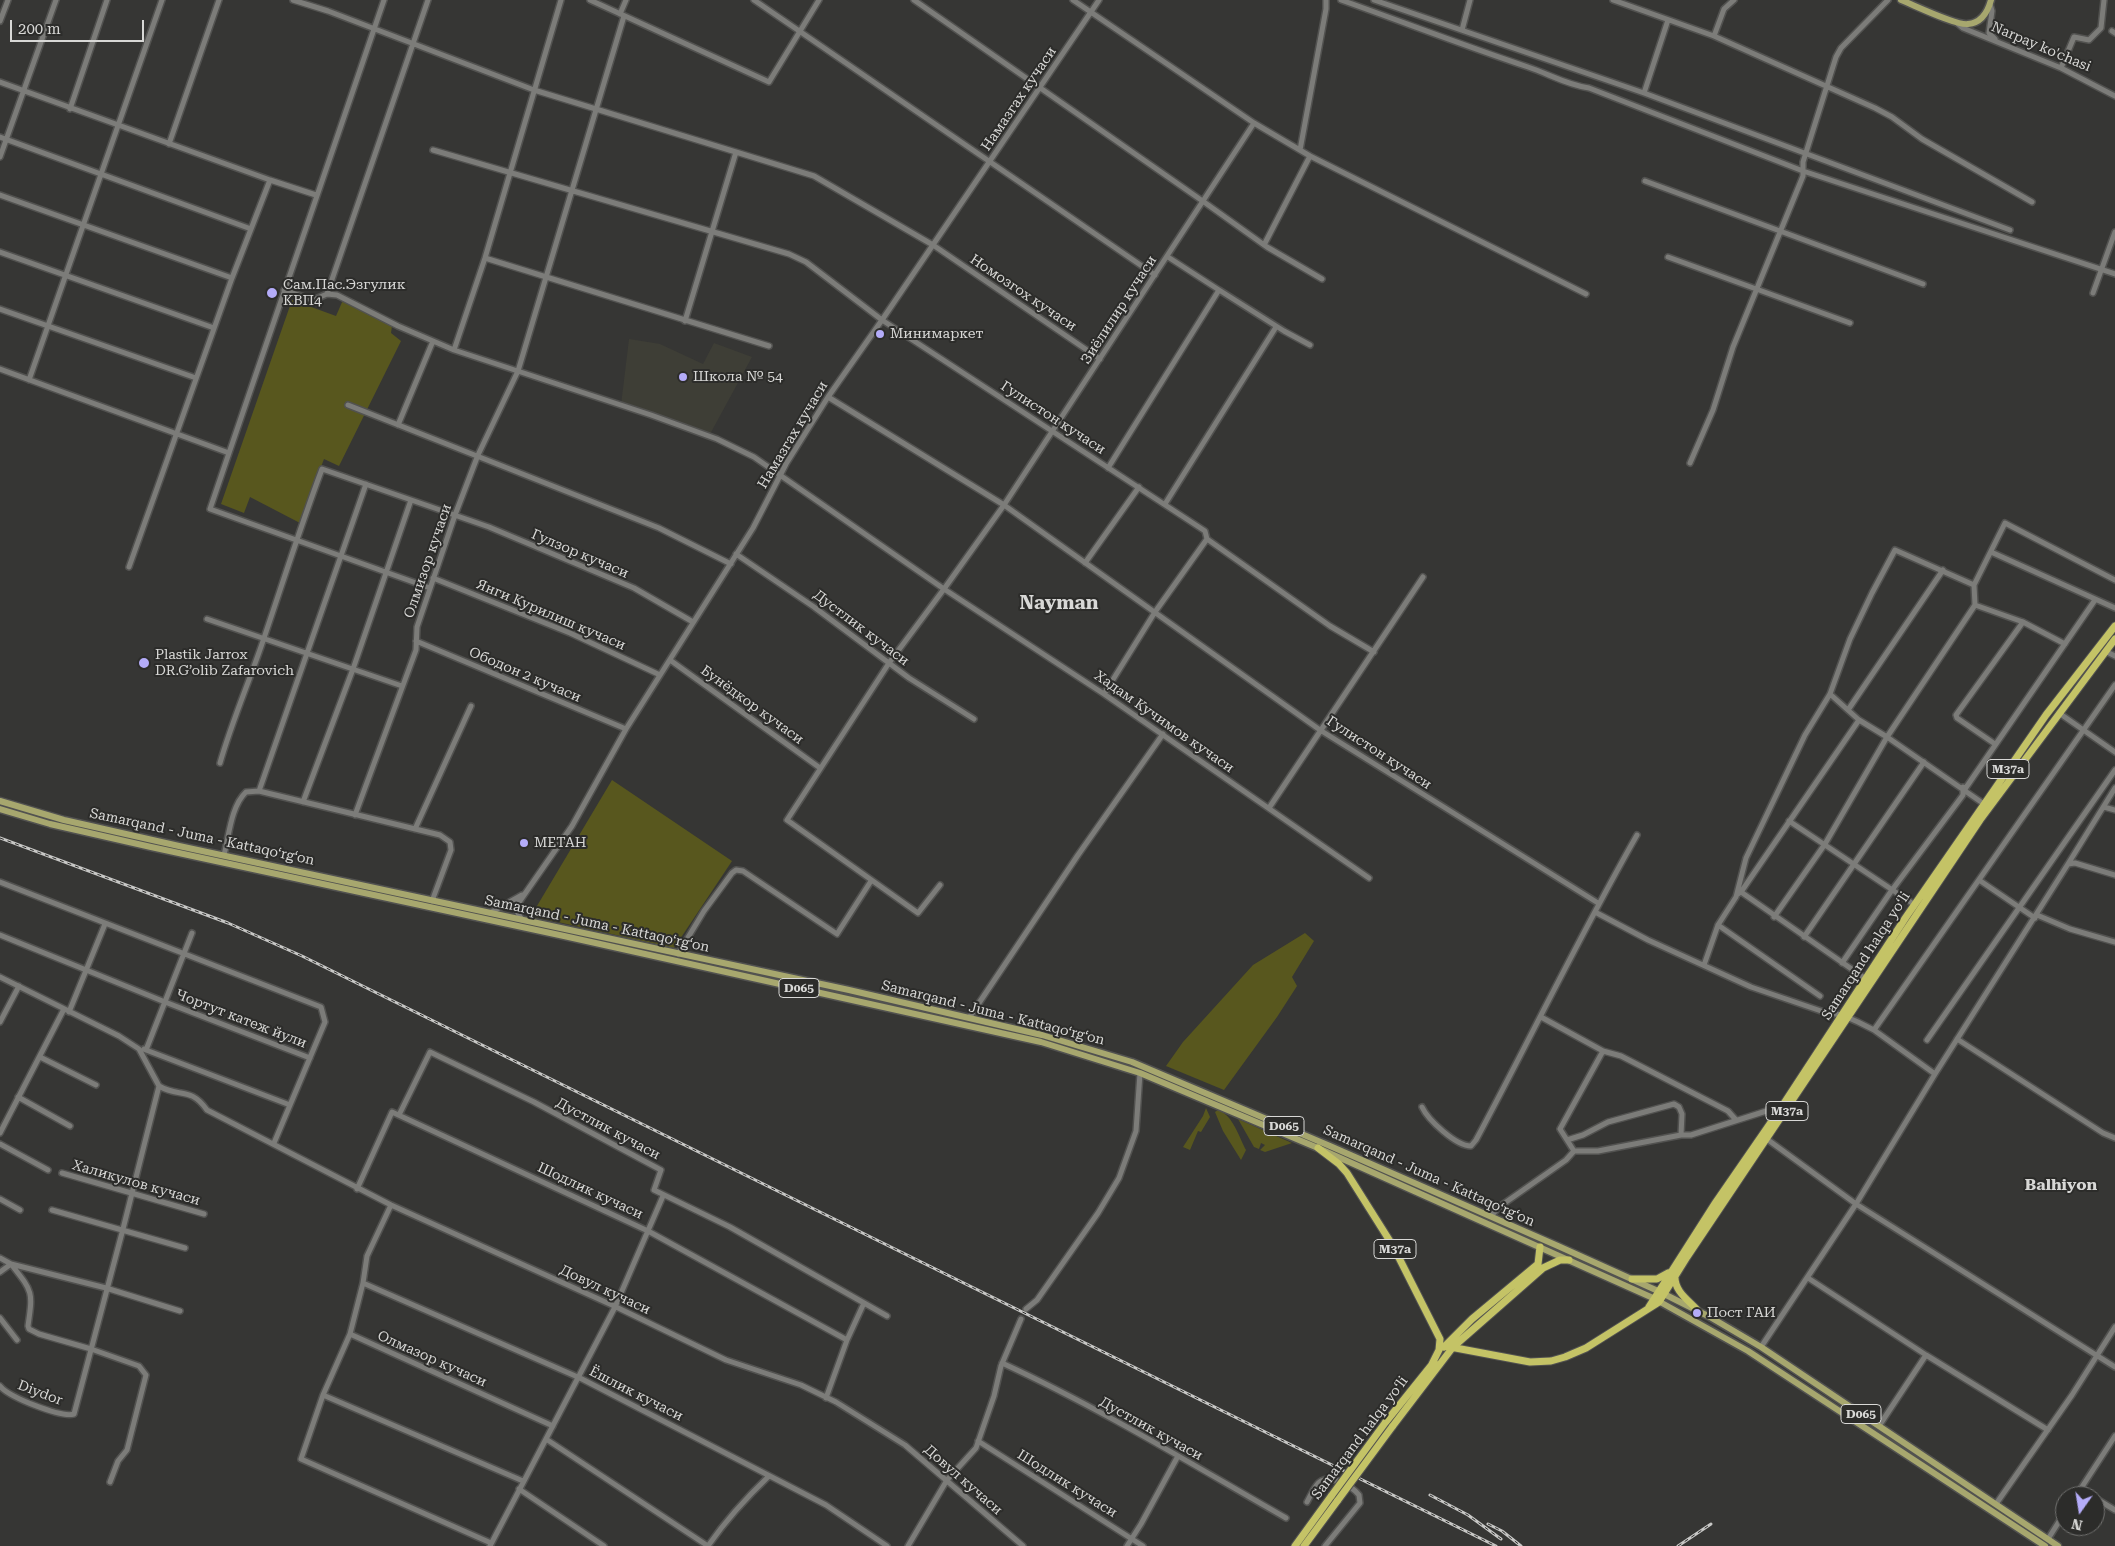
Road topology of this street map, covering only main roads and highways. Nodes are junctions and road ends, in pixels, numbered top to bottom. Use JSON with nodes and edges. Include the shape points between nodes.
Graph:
{"nodes":[{"id":1,"x":1901,"y":0,"type":"edge"},
{"id":2,"x":1991,"y":2,"type":"edge"},
{"id":3,"x":2115,"y":626,"type":"edge"},
{"id":4,"x":2104,"y":638,"type":"junction"},
{"id":5,"x":2113,"y":641,"type":"edge"},
{"id":6,"x":0,"y":801,"type":"edge"},
{"id":7,"x":0,"y":808,"type":"edge"},
{"id":8,"x":241,"y":863,"type":"junction"},
{"id":9,"x":720,"y":963,"type":"junction"},
{"id":10,"x":718,"y":971,"type":"junction"},
{"id":11,"x":895,"y":1002,"type":"junction"},
{"id":12,"x":893,"y":1010,"type":"junction"},
{"id":13,"x":1845,"y":1017,"type":"junction"},
{"id":14,"x":1765,"y":1138,"type":"junction"},
{"id":15,"x":1318,"y":1148,"type":"junction"},
{"id":16,"x":1540,"y":1247,"type":"junction"},
{"id":17,"x":1569,"y":1260,"type":"junction"},
{"id":18,"x":1673,"y":1273,"type":"junction"},
{"id":19,"x":1632,"y":1279,"type":"junction"},
{"id":20,"x":1662,"y":1292,"type":"junction"},
{"id":21,"x":1656,"y":1300,"type":"junction"},
{"id":22,"x":1699,"y":1312,"type":"junction"},
{"id":23,"x":1449,"y":1347,"type":"junction"},
{"id":24,"x":1470,"y":1351,"type":"junction"},
{"id":25,"x":1445,"y":1356,"type":"junction"},
{"id":26,"x":1432,"y":1364,"type":"junction"},
{"id":27,"x":1389,"y":1425,"type":"junction"},
{"id":28,"x":2046,"y":1543,"type":"edge"},
{"id":29,"x":1295,"y":1546,"type":"edge"},
{"id":30,"x":1304,"y":1546,"type":"edge"},
{"id":31,"x":2058,"y":1546,"type":"edge"}],
"edges":[{"from":1,"to":2,"type":"main road","name":"Narpay ko'chasi","via":[[1969,24],[1987,12]]},
{"from":3,"to":4,"type":"highway","name":"Samarqand halqa yoʻli","number":"M37a"},
{"from":4,"to":5,"type":"highway"},
{"from":4,"to":13,"type":"highway","name":"Samarqand halqa yoʻli","number":"M37a","via":[[1914,904]]},
{"from":5,"to":13,"type":"highway","name":"Samarqand halqa yoʻli","number":"M37a","via":[[1980,820]]},
{"from":6,"to":8,"type":"main road","name":"Samarqand - Juma - Kattaqo‘rg‘on","number":"D065","via":[[64,820],[224,855]]},
{"from":7,"to":8,"type":"main road","name":"Samarqand - Juma - Kattaqo‘rg‘on","number":"D065","via":[[78,831]]},
{"from":8,"to":9,"type":"main road","name":"Samarqand - Juma - Kattaqo‘rg‘on","number":"D065"},
{"from":8,"to":10,"type":"main road","name":"Samarqand - Juma - Kattaqo‘rg‘on","number":"D065"},
{"from":9,"to":10,"type":"main road"},
{"from":9,"to":11,"type":"main road","name":"Samarqand - Juma - Kattaqo‘rg‘on","number":"D065"},
{"from":10,"to":12,"type":"main road","name":"Samarqand - Juma - Kattaqo‘rg‘on","number":"D065"},
{"from":11,"to":12,"type":"main road"},
{"from":11,"to":19,"type":"main road","name":"Samarqand - Juma - Kattaqo‘rg‘on","number":"D065","via":[[1042,1035],[1132,1062]]},
{"from":12,"to":15,"type":"main road","name":"Samarqand - Juma - Kattaqo‘rg‘on","number":"D065","via":[[1041,1042],[1140,1073]]},
{"from":13,"to":14,"type":"highway","name":"Samarqand halqa yoʻli","number":"M37a"},
{"from":13,"to":14,"type":"highway","name":"Samarqand halqa yoʻli","number":"M37a"},
{"from":14,"to":18,"type":"highway","name":"Samarqand halqa yoʻli","number":"M37a","via":[[1716,1202]]},
{"from":15,"to":16,"type":"main road","name":"Samarqand - Juma - Kattaqo‘rg‘on","number":"D065"},
{"from":15,"to":26,"type":"highway","number":"M37a","via":[[1340,1164],[1404,1265],[1440,1339]]},
{"from":16,"to":17,"type":"main road","name":"Samarqand - Juma - Kattaqo‘rg‘on","number":"D065"},
{"from":16,"to":23,"type":"highway","name":"Samarqand halqa yoʻli","number":"M37a","via":[[1538,1264],[1491,1302]]},
{"from":17,"to":21,"type":"main road","name":"Samarqand - Juma - Kattaqo‘rg‘on","number":"D065"},
{"from":17,"to":23,"type":"highway","name":"Samarqand halqa yoʻli","number":"M37a","via":[[1560,1260],[1543,1268]]},
{"from":18,"to":19,"type":"highway","via":[[1657,1279]]},
{"from":18,"to":20,"type":"highway","name":"Samarqand halqa yoʻli","number":"M37a"},
{"from":18,"to":22,"type":"highway","via":[[1678,1290]]},
{"from":19,"to":20,"type":"main road","name":"Samarqand - Juma - Kattaqo‘rg‘on","number":"D065"},
{"from":20,"to":21,"type":"highway","name":"Samarqand halqa yoʻli","number":"M37a"},
{"from":20,"to":22,"type":"main road","name":"Samarqand - Juma - Kattaqo‘rg‘on","number":"D065"},
{"from":21,"to":24,"type":"highway","name":"Samarqand halqa yoʻli","number":"M37a","via":[[1586,1348],[1551,1361],[1530,1362]]},
{"from":21,"to":28,"type":"main road","name":"Samarqand - Juma - Kattaqo‘rg‘on","number":"D065","via":[[1748,1351]]},
{"from":22,"to":28,"type":"main road","name":"Samarqand - Juma - Kattaqo‘rg‘on","number":"D065","via":[[1761,1347],[1996,1504]]},
{"from":23,"to":24,"type":"highway","name":"Samarqand halqa yoʻli"},
{"from":23,"to":25,"type":"highway","name":"Samarqand halqa yoʻli","number":"M37a"},
{"from":23,"to":26,"type":"highway","name":"Samarqand halqa yoʻli","number":"M37a"},
{"from":24,"to":25,"type":"highway","via":[[1455,1351]]},
{"from":25,"to":27,"type":"highway","name":"Samarqand halqa yoʻli","number":"M37a"},
{"from":26,"to":27,"type":"highway","name":"Samarqand halqa yoʻli","number":"M37a"},
{"from":27,"to":29,"type":"highway","name":"Samarqand halqa yoʻli","number":"M37a","bridge":true},
{"from":27,"to":30,"type":"highway","name":"Samarqand halqa yoʻli","number":"M37a","bridge":true},
{"from":28,"to":31,"type":"main road","name":"Samarqand - Juma - Kattaqo‘rg‘on","number":"D065"}]}
